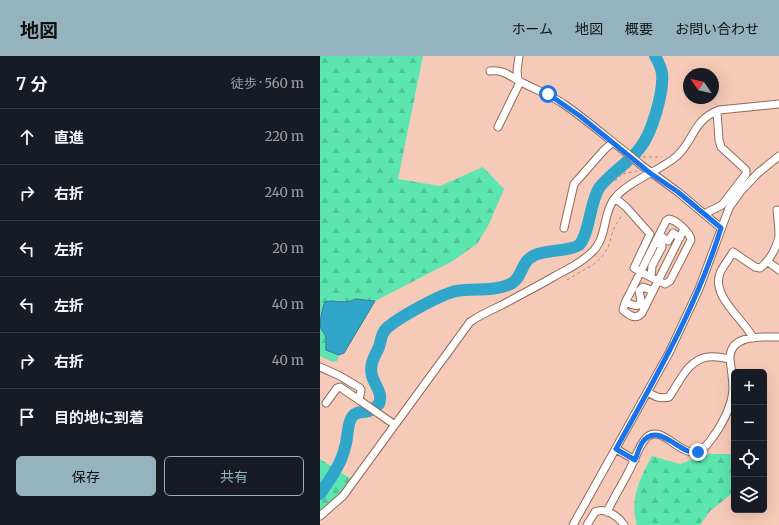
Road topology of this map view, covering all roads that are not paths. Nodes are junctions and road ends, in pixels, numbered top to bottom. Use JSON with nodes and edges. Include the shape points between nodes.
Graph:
{"nodes":[{"id":1,"x":519,"y":56,"type":"edge"},
{"id":2,"x":490,"y":71,"type":"dead end"},
{"id":3,"x":519,"y":81,"type":"junction"},
{"id":4,"x":779,"y":104,"type":"edge"},
{"id":5,"x":717,"y":111,"type":"junction"},
{"id":6,"x":498,"y":127,"type":"dead end"},
{"id":7,"x":613,"y":142,"type":"junction"},
{"id":8,"x":779,"y":156,"type":"edge"},
{"id":9,"x":650,"y":173,"type":"junction"},
{"id":10,"x":615,"y":198,"type":"junction"},
{"id":11,"x":777,"y":210,"type":"dead end"},
{"id":12,"x":704,"y":214,"type":"junction"},
{"id":13,"x":564,"y":228,"type":"dead end"},
{"id":14,"x":721,"y":228,"type":"junction"},
{"id":15,"x":684,"y":229,"type":"junction"},
{"id":16,"x":657,"y":238,"type":"junction"},
{"id":17,"x":680,"y":238,"type":"junction"},
{"id":18,"x":659,"y":252,"type":"junction"},
{"id":19,"x":669,"y":258,"type":"junction"},
{"id":20,"x":767,"y":261,"type":"junction"},
{"id":21,"x":779,"y":270,"type":"edge"},
{"id":22,"x":641,"y":272,"type":"junction"},
{"id":23,"x":651,"y":277,"type":"junction"},
{"id":24,"x":658,"y":281,"type":"junction"},
{"id":25,"x":653,"y":291,"type":"junction"},
{"id":26,"x":626,"y":302,"type":"junction"},
{"id":27,"x":747,"y":328,"type":"junction"},
{"id":28,"x":779,"y":337,"type":"edge"},
{"id":29,"x":753,"y":338,"type":"junction"},
{"id":30,"x":741,"y":341,"type":"junction"},
{"id":31,"x":730,"y":359,"type":"junction"},
{"id":32,"x":320,"y":366,"type":"edge"},
{"id":33,"x":648,"y":392,"type":"junction"},
{"id":34,"x":360,"y":401,"type":"junction"},
{"id":35,"x":326,"y":403,"type":"dead end"},
{"id":36,"x":393,"y":424,"type":"junction"},
{"id":37,"x":616,"y":449,"type":"junction"},
{"id":38,"x":635,"y":460,"type":"junction"},
{"id":39,"x":607,"y":512,"type":"junction"},
{"id":40,"x":320,"y":516,"type":"edge"},
{"id":41,"x":575,"y":524,"type":"edge"},
{"id":42,"x":587,"y":525,"type":"edge"},
{"id":43,"x":624,"y":525,"type":"edge"}],
"edges":[{"from":1,"to":3,"type":"street"},
{"from":2,"to":3,"type":"street","via":[[505,73]]},
{"from":3,"to":6,"type":"street"},
{"from":3,"to":7,"type":"street","via":[[564,104]]},
{"from":4,"to":5,"type":"street"},
{"from":5,"to":9,"type":"street","via":[[696,127],[682,151]]},
{"from":5,"to":12,"type":"street","via":[[720,147],[746,170],[746,174],[722,205]]},
{"from":7,"to":9,"type":"street","bridge":true},
{"from":7,"to":13,"type":"street","via":[[574,184]]},
{"from":8,"to":14,"type":"street","via":[[737,197],[729,208]]},
{"from":9,"to":10,"type":"street"},
{"from":9,"to":12,"type":"street"},
{"from":10,"to":22,"type":"street","via":[[650,234],[634,268]]},
{"from":10,"to":36,"type":"street","via":[[609,209],[602,238],[595,250],[579,263],[470,322]]},
{"from":11,"to":20,"type":"street","via":[[778,238]]},
{"from":12,"to":14,"type":"street"},
{"from":14,"to":33,"type":"street","via":[[691,306]]},
{"from":15,"to":16,"type":"street","via":[[669,219]]},
{"from":15,"to":17,"type":"street"},
{"from":15,"to":24,"type":"street","via":[[691,240],[670,281],[665,284]]},
{"from":16,"to":17,"type":"street","via":[[668,241],[673,233]]},
{"from":16,"to":18,"type":"street","via":[[662,245]]},
{"from":16,"to":22,"type":"street"},
{"from":17,"to":19,"type":"street"},
{"from":18,"to":19,"type":"street"},
{"from":18,"to":23,"type":"street","via":[[652,266]]},
{"from":19,"to":24,"type":"street"},
{"from":20,"to":21,"type":"street"},
{"from":20,"to":27,"type":"street","via":[[760,268],[755,267],[733,252],[720,274],[719,290]]},
{"from":22,"to":23,"type":"street"},
{"from":22,"to":26,"type":"street"},
{"from":23,"to":24,"type":"street"},
{"from":24,"to":25,"type":"street"},
{"from":25,"to":26,"type":"street","via":[[643,287],[638,291],[641,300],[637,306]]},
{"from":25,"to":26,"type":"street","via":[[639,316],[634,317],[623,310]]},
{"from":27,"to":29,"type":"street"},
{"from":27,"to":30,"type":"street"},
{"from":28,"to":29,"type":"street"},
{"from":29,"to":30,"type":"street"},
{"from":30,"to":31,"type":"street","via":[[733,347]]},
{"from":31,"to":33,"type":"street","via":[[701,358],[690,365],[669,397],[656,397]]},
{"from":31,"to":38,"type":"street","via":[[733,389],[731,400],[727,413],[705,448],[698,452],[690,452],[652,434],[642,443]]},
{"from":32,"to":34,"type":"street","via":[[360,388]]},
{"from":33,"to":37,"type":"street"},
{"from":34,"to":35,"type":"street","via":[[340,387]]},
{"from":34,"to":36,"type":"street"},
{"from":36,"to":40,"type":"street","via":[[343,496]]},
{"from":37,"to":38,"type":"street"},
{"from":37,"to":41,"type":"street"},
{"from":38,"to":39,"type":"street"},
{"from":39,"to":42,"type":"street","via":[[595,512]]},
{"from":39,"to":43,"type":"street","via":[[618,517]]}]}
